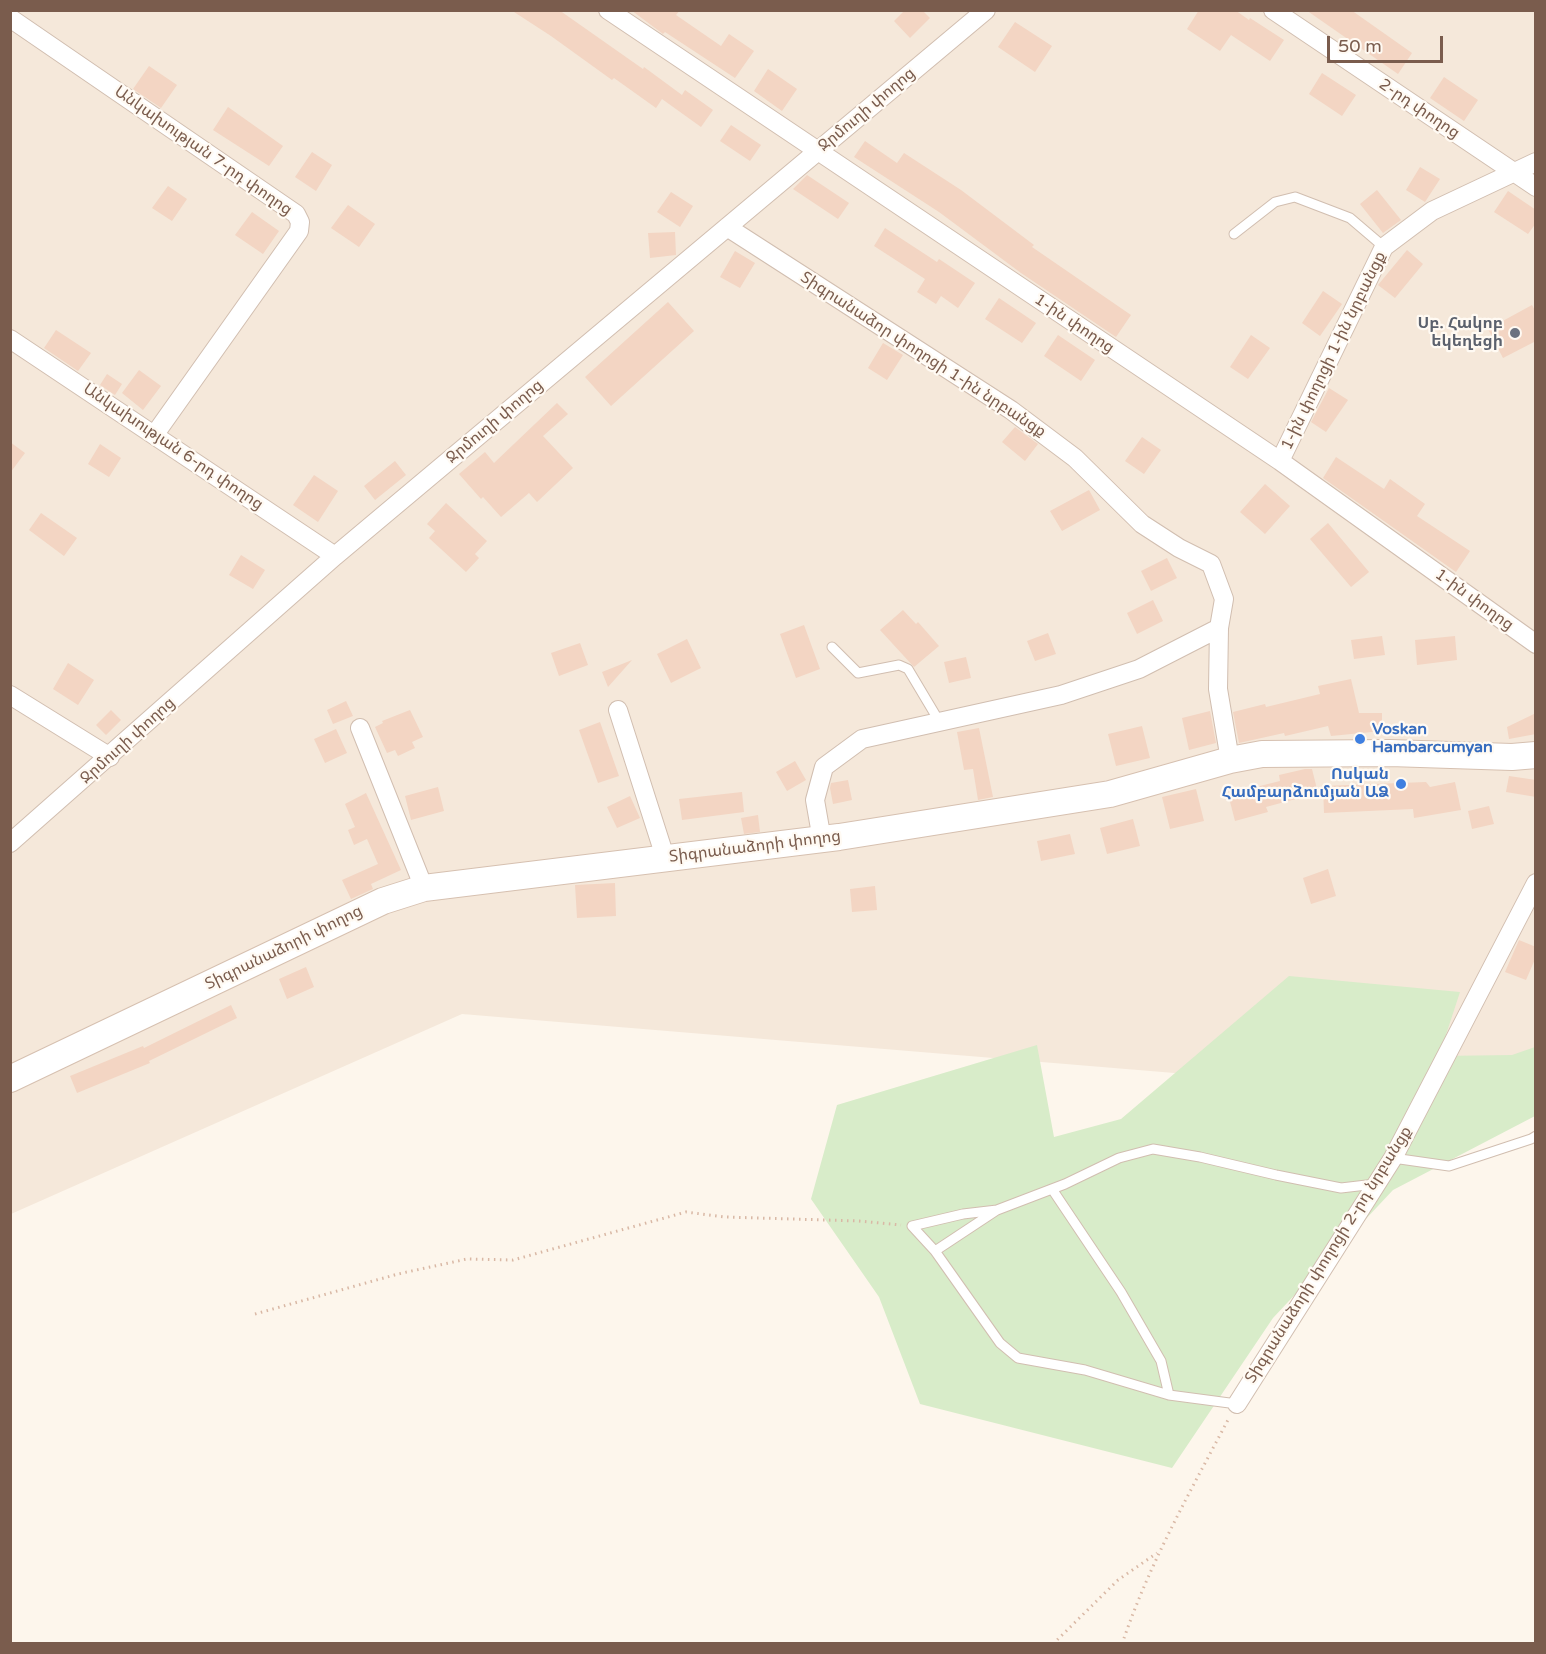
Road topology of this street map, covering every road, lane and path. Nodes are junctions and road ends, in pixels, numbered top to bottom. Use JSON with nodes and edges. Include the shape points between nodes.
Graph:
{"nodes":[{"id":1,"x":608,"y":10,"type":"edge"},
{"id":2,"x":987,"y":10,"type":"edge"},
{"id":3,"x":1273,"y":10,"type":"edge"},
{"id":4,"x":10,"y":18,"type":"edge"},
{"id":5,"x":818,"y":152,"type":"junction"},
{"id":6,"x":1536,"y":162,"type":"edge"},
{"id":7,"x":1515,"y":173,"type":"junction"},
{"id":8,"x":1536,"y":186,"type":"edge"},
{"id":9,"x":727,"y":227,"type":"junction"},
{"id":10,"x":1234,"y":234,"type":"dead end"},
{"id":11,"x":1384,"y":247,"type":"junction"},
{"id":12,"x":10,"y":339,"type":"edge"},
{"id":13,"x":155,"y":434,"type":"junction"},
{"id":14,"x":1280,"y":461,"type":"junction"},
{"id":15,"x":335,"y":556,"type":"junction"},
{"id":16,"x":1219,"y":628,"type":"junction"},
{"id":17,"x":1536,"y":644,"type":"edge"},
{"id":18,"x":831,"y":647,"type":"dead end"},
{"id":19,"x":10,"y":695,"type":"edge"},
{"id":20,"x":618,"y":710,"type":"dead end"},
{"id":21,"x":939,"y":720,"type":"junction"},
{"id":22,"x":360,"y":728,"type":"dead end"},
{"id":23,"x":1536,"y":755,"type":"edge"},
{"id":24,"x":110,"y":757,"type":"junction"},
{"id":25,"x":1230,"y":760,"type":"junction"},
{"id":26,"x":822,"y":840,"type":"junction"},
{"id":27,"x":10,"y":843,"type":"edge"},
{"id":28,"x":665,"y":858,"type":"junction"},
{"id":29,"x":1536,"y":883,"type":"edge"},
{"id":30,"x":424,"y":888,"type":"junction"},
{"id":31,"x":10,"y":1079,"type":"edge"},
{"id":32,"x":1536,"y":1136,"type":"edge"},
{"id":33,"x":1393,"y":1158,"type":"junction"},
{"id":34,"x":1375,"y":1184,"type":"junction"},
{"id":35,"x":1052,"y":1189,"type":"junction"},
{"id":36,"x":997,"y":1210,"type":"junction"},
{"id":37,"x":912,"y":1226,"type":"junction"},
{"id":38,"x":935,"y":1251,"type":"junction"},
{"id":39,"x":255,"y":1314,"type":"dead end"},
{"id":40,"x":1169,"y":1395,"type":"junction"},
{"id":41,"x":1237,"y":1404,"type":"junction"},
{"id":42,"x":1159,"y":1552,"type":"junction"},
{"id":43,"x":1053,"y":1644,"type":"edge"},
{"id":44,"x":1122,"y":1644,"type":"edge"}],
"edges":[{"from":1,"to":5,"type":"street","name":"1-ին փողոց"},
{"from":2,"to":5,"type":"street","name":"Ջրմուղի փողոց"},
{"from":3,"to":7,"type":"street","name":"2-րդ փողոց"},
{"from":4,"to":13,"type":"street","name":"Անկախության 7-րդ փողոց","via":[[296,214],[300,222],[299,231]]},
{"from":5,"to":9,"type":"street","name":"Ջրմուղի փողոց"},
{"from":5,"to":14,"type":"street","name":"1-ին փողոց"},
{"from":6,"to":7,"type":"street","name":"1-ին փողոցի 1-ին նրբանցք"},
{"from":7,"to":8,"type":"street","name":"2-րդ փողոց"},
{"from":7,"to":11,"type":"street","name":"1-ին փողոցի 1-ին նրբանցք","via":[[1432,211]]},
{"from":9,"to":15,"type":"street","name":"Ջրմուղի փողոց"},
{"from":9,"to":16,"type":"street","name":"Տիգրանաձոր փողոցի 1-ին նրբանցք","via":[[1011,410],[1075,458],[1142,524],[1211,564],[1224,599]]},
{"from":10,"to":11,"type":"lane","via":[[1275,202],[1295,198],[1350,218]]},
{"from":11,"to":14,"type":"street","name":"1-ին փողոցի 1-ին նրբանցք"},
{"from":12,"to":13,"type":"street","name":"Անկախության 6-րդ փողոց"},
{"from":13,"to":15,"type":"street","name":"Անկախության 6-րդ փողոց"},
{"from":14,"to":17,"type":"street","name":"1-ին փողոց"},
{"from":15,"to":24,"type":"street","name":"Ջրմուղի փողոց"},
{"from":16,"to":21,"type":"street","via":[[1139,669],[1061,694]]},
{"from":16,"to":25,"type":"street","name":"Տիգրանաձոր փողոցի 1-ին նրբանցք","via":[[1218,689]]},
{"from":18,"to":21,"type":"lane","via":[[858,673],[899,665],[908,669]]},
{"from":19,"to":24,"type":"street"},
{"from":20,"to":28,"type":"street"},
{"from":21,"to":26,"type":"street","via":[[862,739],[824,768],[815,800]]},
{"from":22,"to":30,"type":"street"},
{"from":23,"to":25,"type":"main road","name":"Տիգրանաձորի փողոց","via":[[1262,754]]},
{"from":24,"to":27,"type":"street","name":"Ջրմուղի փողոց"},
{"from":25,"to":26,"type":"main road","name":"Տիգրանաձորի փողոց","via":[[1110,794]]},
{"from":26,"to":28,"type":"main road","name":"Տիգրանաձորի փողոց"},
{"from":28,"to":30,"type":"main road","name":"Տիգրանաձորի փողոց"},
{"from":29,"to":33,"type":"street","name":"Տիգրանաձորի փողոցի 2-րդ նրբանցք"},
{"from":30,"to":31,"type":"main road","name":"Տիգրանաձորի փողոց","via":[[383,901]]},
{"from":32,"to":33,"type":"lane","via":[[1449,1166]]},
{"from":33,"to":34,"type":"street","name":"Տիգրանաձորի փողոցի 2-րդ նրբանցք"},
{"from":34,"to":35,"type":"lane","via":[[1341,1188],[1153,1149],[1119,1158]]},
{"from":34,"to":41,"type":"street","name":"Տիգրանաձորի փողոցի 2-րդ նրբանցք"},
{"from":35,"to":36,"type":"lane"},
{"from":35,"to":40,"type":"lane","via":[[1121,1292],[1161,1361]]},
{"from":36,"to":37,"type":"lane"},
{"from":36,"to":38,"type":"lane"},
{"from":37,"to":38,"type":"lane"},
{"from":37,"to":39,"type":"path","via":[[686,1212],[513,1260],[467,1259]]},
{"from":38,"to":40,"type":"lane","via":[[1000,1343],[1018,1358],[1085,1370]]},
{"from":40,"to":41,"type":"lane"},
{"from":41,"to":42,"type":"path"},
{"from":42,"to":43,"type":"path","via":[[1118,1580]]},
{"from":42,"to":44,"type":"path"}]}
